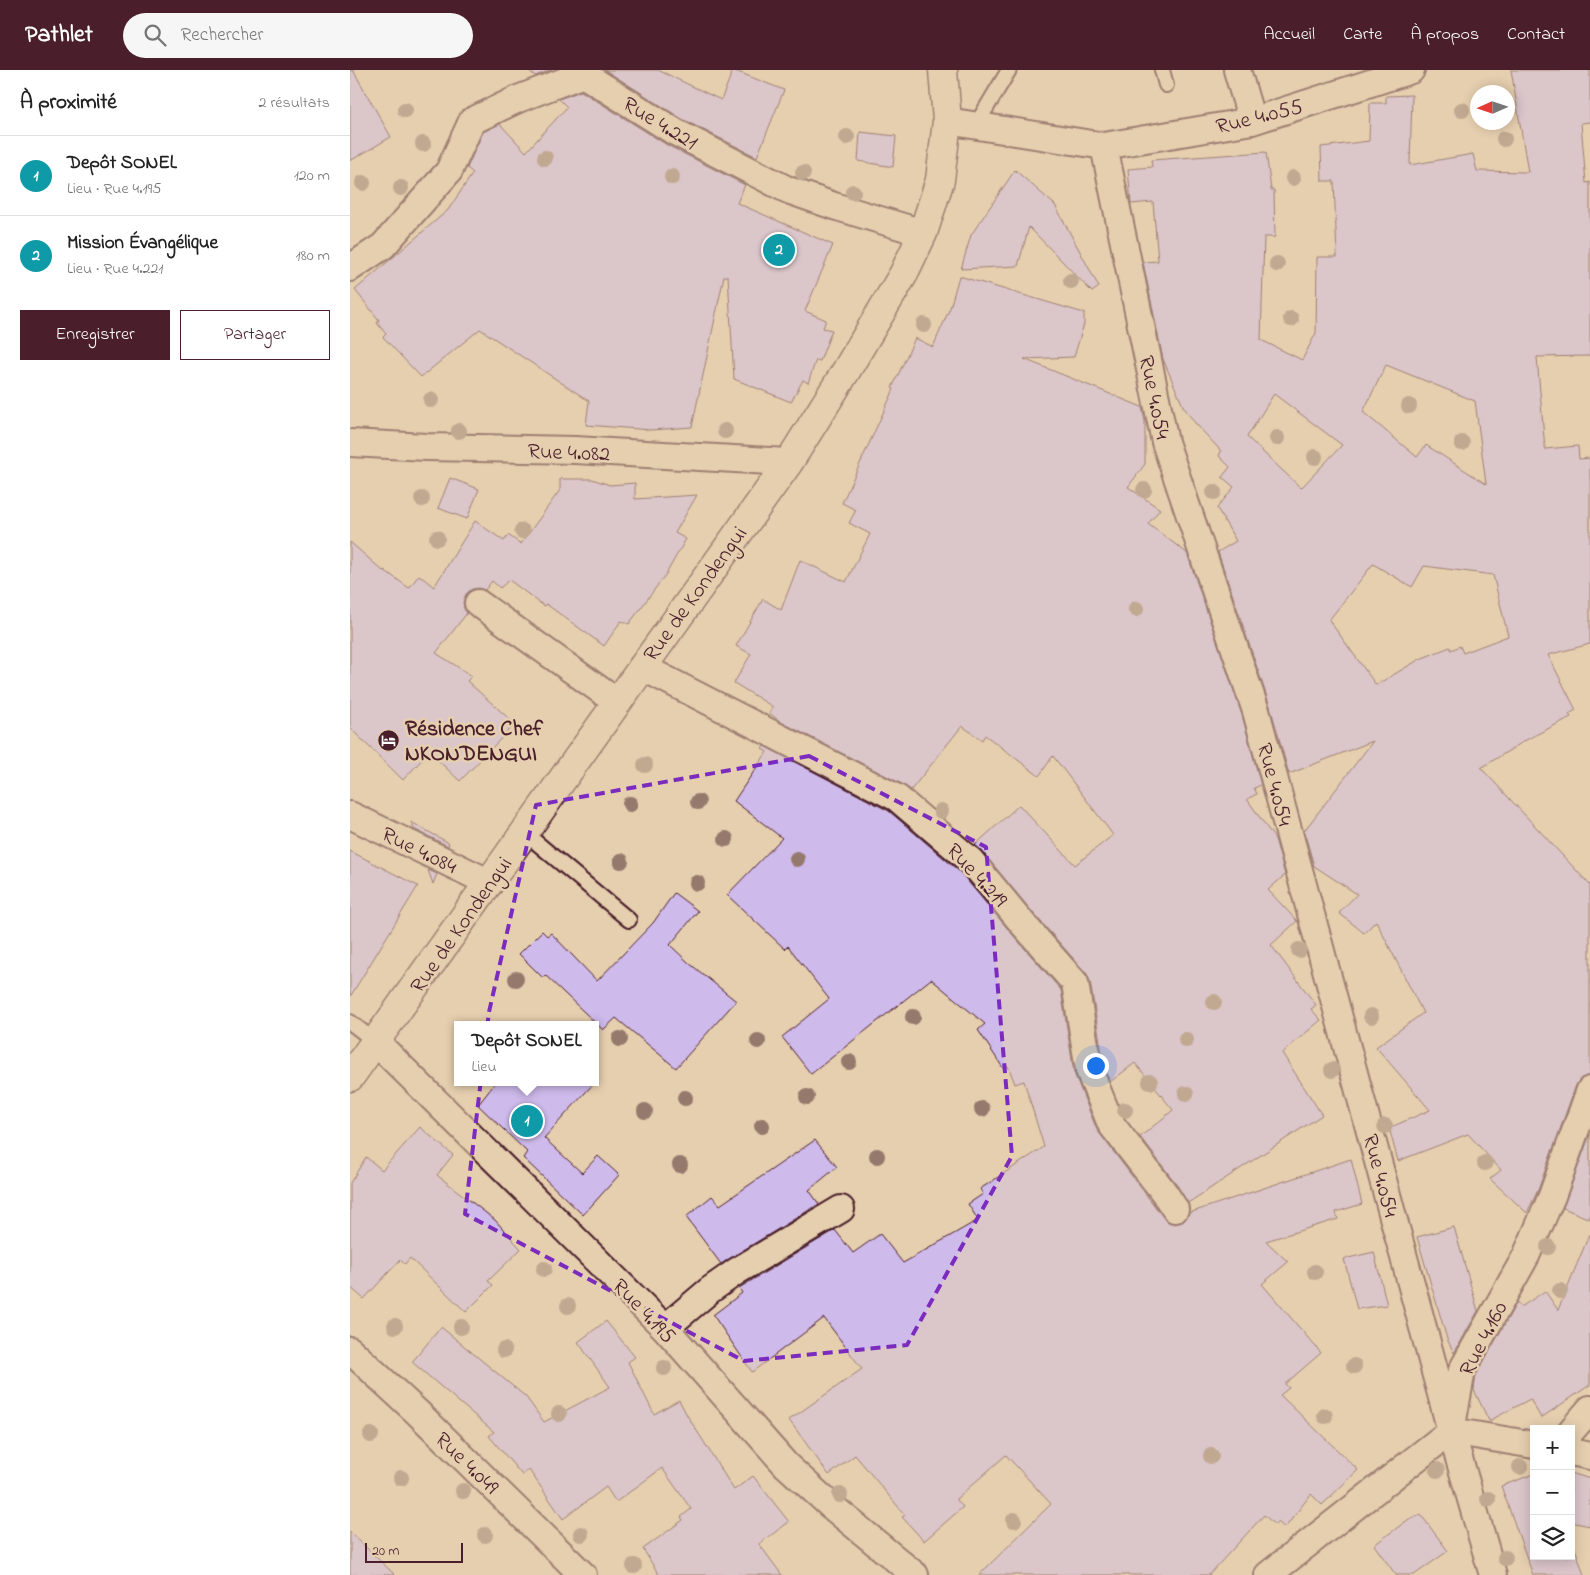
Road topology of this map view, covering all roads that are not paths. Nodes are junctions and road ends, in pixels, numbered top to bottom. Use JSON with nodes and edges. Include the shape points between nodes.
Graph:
{"nodes":[{"id":1,"x":943,"y":70,"type":"edge"},
{"id":2,"x":1010,"y":70,"type":"edge"},
{"id":3,"x":1162,"y":70,"type":"edge"},
{"id":4,"x":1238,"y":70,"type":"edge"},
{"id":5,"x":1411,"y":70,"type":"edge"},
{"id":6,"x":1166,"y":85,"type":"dead end"},
{"id":7,"x":947,"y":121,"type":"junction"},
{"id":8,"x":1252,"y":121,"type":"junction"},
{"id":9,"x":976,"y":125,"type":"junction"},
{"id":10,"x":1104,"y":146,"type":"junction"},
{"id":11,"x":923,"y":233,"type":"junction"},
{"id":12,"x":350,"y":268,"type":"edge"},
{"id":13,"x":350,"y":443,"type":"edge"},
{"id":14,"x":789,"y":462,"type":"junction"},
{"id":15,"x":478,"y":603,"type":"dead end"},
{"id":16,"x":642,"y":666,"type":"junction"},
{"id":17,"x":617,"y":702,"type":"junction"},
{"id":18,"x":350,"y":816,"type":"edge"},
{"id":19,"x":525,"y":833,"type":"junction"},
{"id":20,"x":490,"y":883,"type":"junction"},
{"id":21,"x":629,"y":920,"type":"dead end"},
{"id":22,"x":350,"y":1022,"type":"edge"},
{"id":23,"x":376,"y":1042,"type":"junction"},
{"id":24,"x":350,"y":1077,"type":"edge"},
{"id":25,"x":1590,"y":1090,"type":"edge"},
{"id":26,"x":841,"y":1209,"type":"dead end"},
{"id":27,"x":1174,"y":1209,"type":"dead end"},
{"id":28,"x":665,"y":1328,"type":"junction"},
{"id":29,"x":350,"y":1350,"type":"edge"},
{"id":30,"x":1590,"y":1408,"type":"edge"},
{"id":31,"x":1575,"y":1426,"type":"edge"},
{"id":32,"x":1451,"y":1431,"type":"junction"},
{"id":33,"x":1530,"y":1444,"type":"edge"},
{"id":34,"x":1575,"y":1453,"type":"edge"},
{"id":35,"x":1590,"y":1456,"type":"edge"},
{"id":36,"x":583,"y":1575,"type":"edge"},
{"id":37,"x":915,"y":1575,"type":"edge"},
{"id":38,"x":1268,"y":1575,"type":"edge"},
{"id":39,"x":1493,"y":1575,"type":"edge"}],
"edges":[{"from":1,"to":7,"type":"main road","name":"Rue de Kondengui"},
{"from":2,"to":9,"type":"lane"},
{"from":3,"to":6,"type":"lane"},
{"from":4,"to":8,"type":"street"},
{"from":5,"to":8,"type":"street","name":"Rue 4.055"},
{"from":7,"to":9,"type":"street"},
{"from":7,"to":11,"type":"main road","name":"Rue de Kondengui","via":[[940,180]]},
{"from":8,"to":10,"type":"street","name":"Rue 4.055"},
{"from":9,"to":10,"type":"street"},
{"from":10,"to":32,"type":"street","name":"Rue 4.054","via":[[1164,442],[1256,711]]},
{"from":11,"to":12,"type":"street","name":"Rue 4.221","via":[[788,190],[675,132],[583,74],[472,121],[449,171],[383,246]]},
{"from":11,"to":14,"type":"main road","name":"Rue de Kondengui","via":[[903,275]]},
{"from":13,"to":14,"type":"street","name":"Rue 4.082","via":[[575,450]]},
{"from":14,"to":16,"type":"main road","name":"Rue de Kondengui"},
{"from":15,"to":17,"type":"street"},
{"from":16,"to":17,"type":"main road","name":"Rue de Kondengui"},
{"from":16,"to":27,"type":"street","name":"Rue 4.219","via":[[897,798],[971,860],[1075,983],[1089,1070],[1111,1124]]},
{"from":17,"to":19,"type":"main road","name":"Rue de Kondengui"},
{"from":18,"to":20,"type":"street","name":"Rue 4.084"},
{"from":19,"to":20,"type":"main road","name":"Rue de Kondengui"},
{"from":19,"to":21,"type":"lane"},
{"from":20,"to":23,"type":"main road","name":"Rue de Kondengui"},
{"from":22,"to":23,"type":"lane"},
{"from":23,"to":24,"type":"main road","name":"Rue de Kondengui"},
{"from":23,"to":28,"type":"street","name":"Rue 4.195"},
{"from":25,"to":32,"type":"street","name":"Rue 4.160","via":[[1552,1196],[1526,1256],[1462,1370]]},
{"from":26,"to":28,"type":"street","via":[[716,1286]]},
{"from":28,"to":37,"type":"street","name":"Rue 4.195","via":[[786,1465],[830,1506]]},
{"from":29,"to":36,"type":"street","name":"Rue 4.049"},
{"from":30,"to":31,"type":"street"},
{"from":32,"to":33,"type":"street"},
{"from":32,"to":38,"type":"street"},
{"from":32,"to":39,"type":"street","name":"Rue 4.054"},
{"from":34,"to":35,"type":"street"}]}
